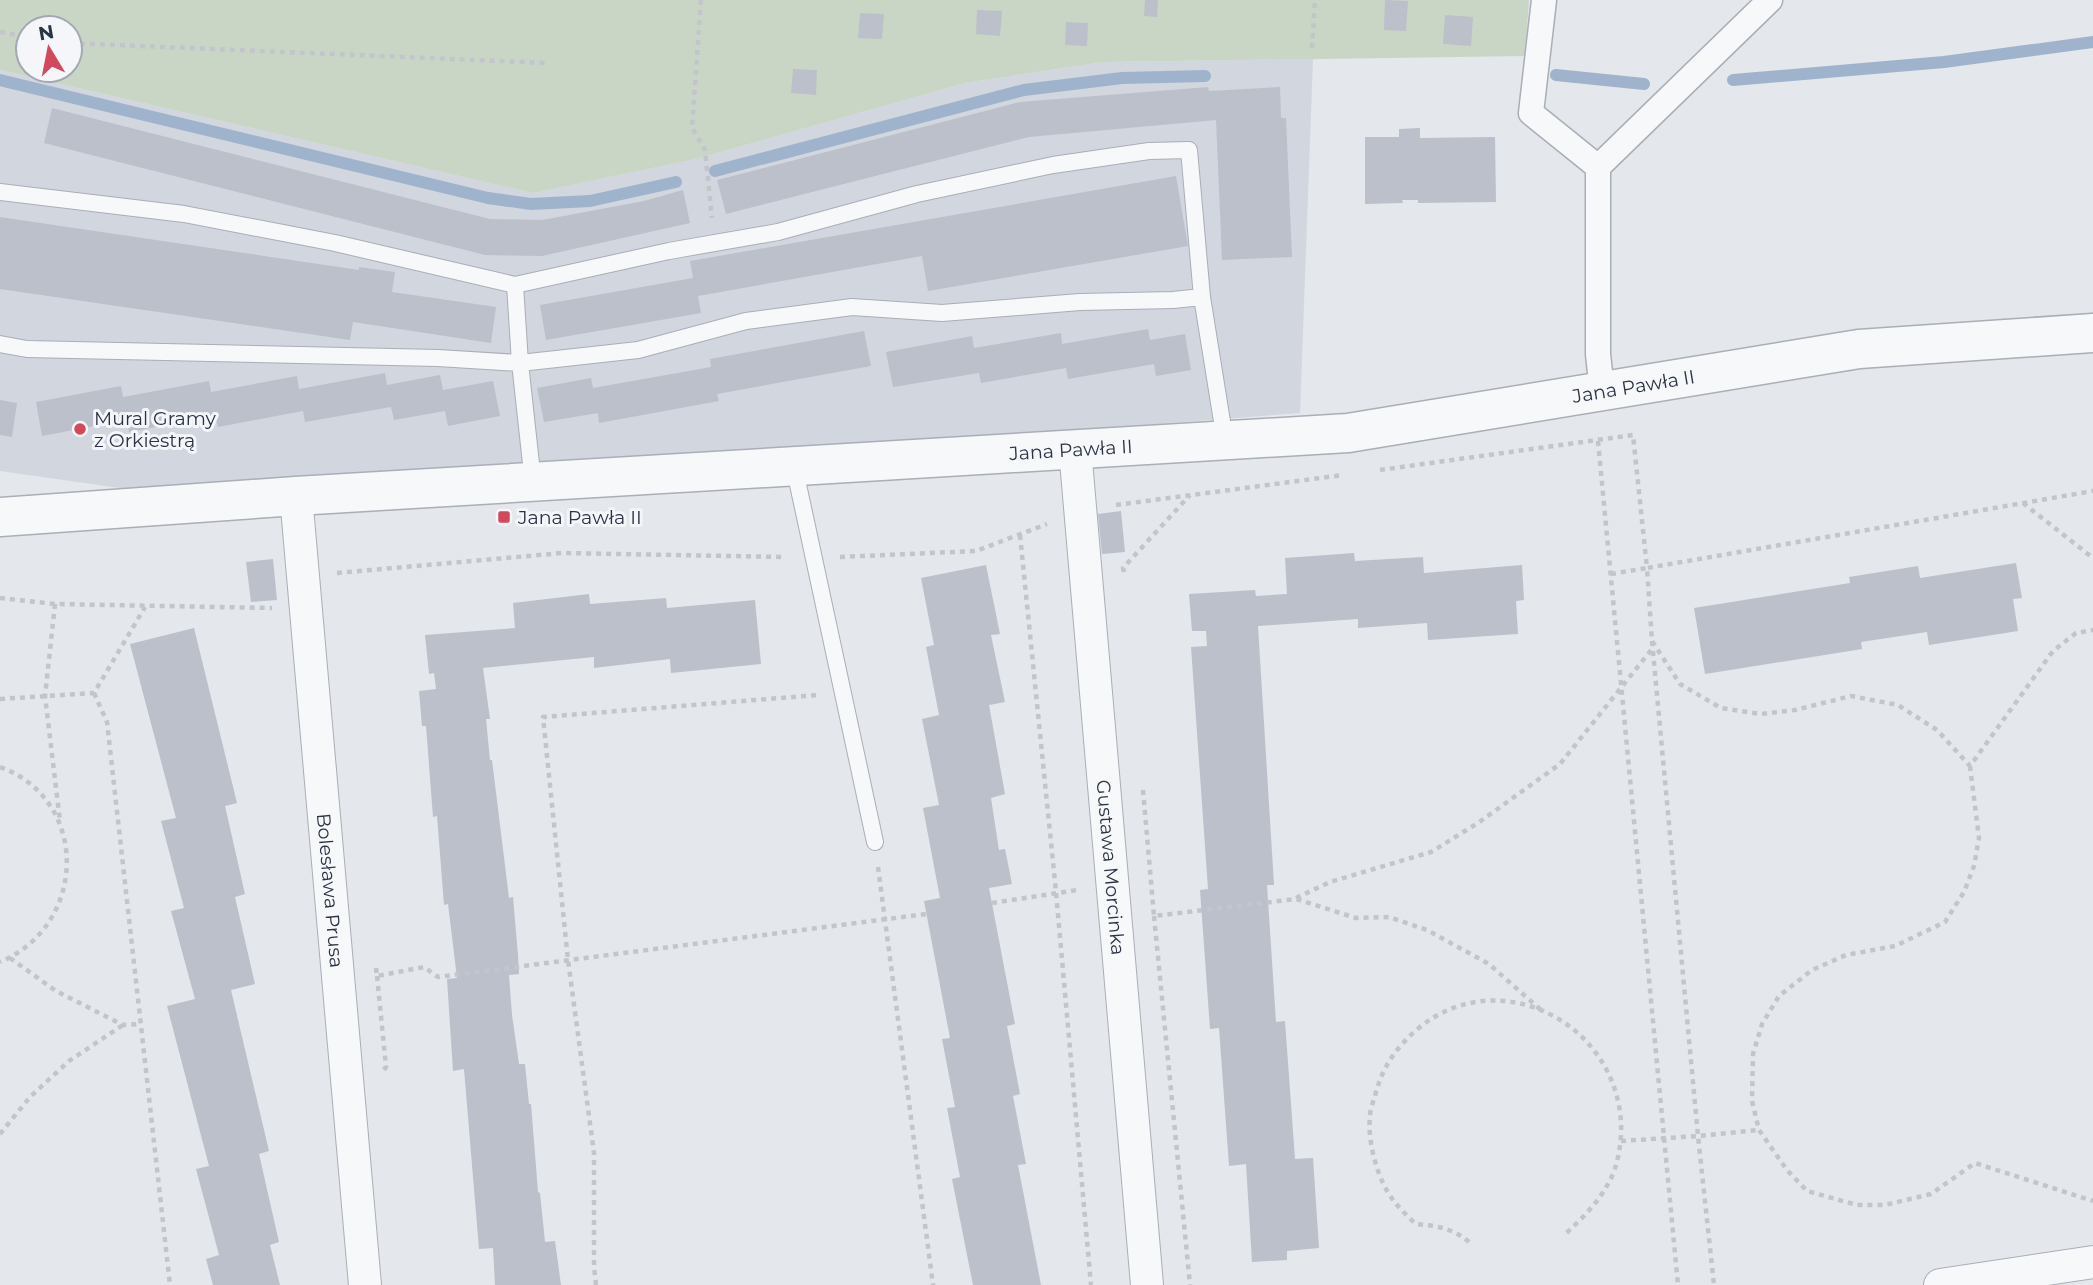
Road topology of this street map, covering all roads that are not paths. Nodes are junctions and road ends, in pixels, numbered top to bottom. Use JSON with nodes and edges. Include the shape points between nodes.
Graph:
{"nodes":[{"id":1,"x":1544,"y":0,"type":"edge"},
{"id":2,"x":1770,"y":0,"type":"edge"},
{"id":3,"x":1598,"y":167,"type":"junction"},
{"id":4,"x":0,"y":192,"type":"edge"},
{"id":5,"x":515,"y":285,"type":"junction"},
{"id":6,"x":1202,"y":297,"type":"junction"},
{"id":7,"x":2093,"y":333,"type":"edge"},
{"id":8,"x":0,"y":344,"type":"edge"},
{"id":9,"x":520,"y":363,"type":"junction"},
{"id":10,"x":1602,"y":391,"type":"junction"},
{"id":11,"x":1225,"y":440,"type":"junction"},
{"id":12,"x":1075,"y":449,"type":"junction"},
{"id":13,"x":794,"y":466,"type":"junction"},
{"id":14,"x":533,"y":482,"type":"junction"},
{"id":15,"x":296,"y":496,"type":"junction"},
{"id":16,"x":0,"y":517,"type":"edge"},
{"id":17,"x":875,"y":842,"type":"road end"},
{"id":18,"x":2093,"y":1262,"type":"edge"},
{"id":19,"x":365,"y":1285,"type":"edge"},
{"id":20,"x":1147,"y":1285,"type":"edge"},
{"id":21,"x":1940,"y":1285,"type":"edge"}],
"edges":[{"from":1,"to":3,"type":"street","via":[[1531,113]]},
{"from":2,"to":3,"type":"street"},
{"from":3,"to":10,"type":"street"},
{"from":4,"to":5,"type":"lane","via":[[184,214]]},
{"from":5,"to":6,"type":"lane","via":[[778,232],[917,194],[1053,165],[1189,150]]},
{"from":5,"to":9,"type":"lane"},
{"from":6,"to":9,"type":"lane","via":[[942,313],[852,307],[746,321],[638,350]]},
{"from":6,"to":11,"type":"lane"},
{"from":7,"to":10,"type":"street","name":"Jana Pawła II","via":[[1859,349]]},
{"from":8,"to":9,"type":"lane","via":[[27,349]]},
{"from":9,"to":14,"type":"lane"},
{"from":10,"to":11,"type":"street","name":"Jana Pawła II","via":[[1348,433]]},
{"from":11,"to":12,"type":"street","name":"Jana Pawła II"},
{"from":12,"to":13,"type":"street","name":"Jana Pawła II"},
{"from":12,"to":20,"type":"street","name":"Gustawa Morcinka"},
{"from":13,"to":14,"type":"street","name":"Jana Pawła II"},
{"from":13,"to":17,"type":"lane"},
{"from":14,"to":15,"type":"street","name":"Jana Pawła II"},
{"from":15,"to":16,"type":"street","name":"Jana Pawła II"},
{"from":15,"to":19,"type":"street","name":"Bolesława Prusa"},
{"from":18,"to":21,"type":"street"}]}
